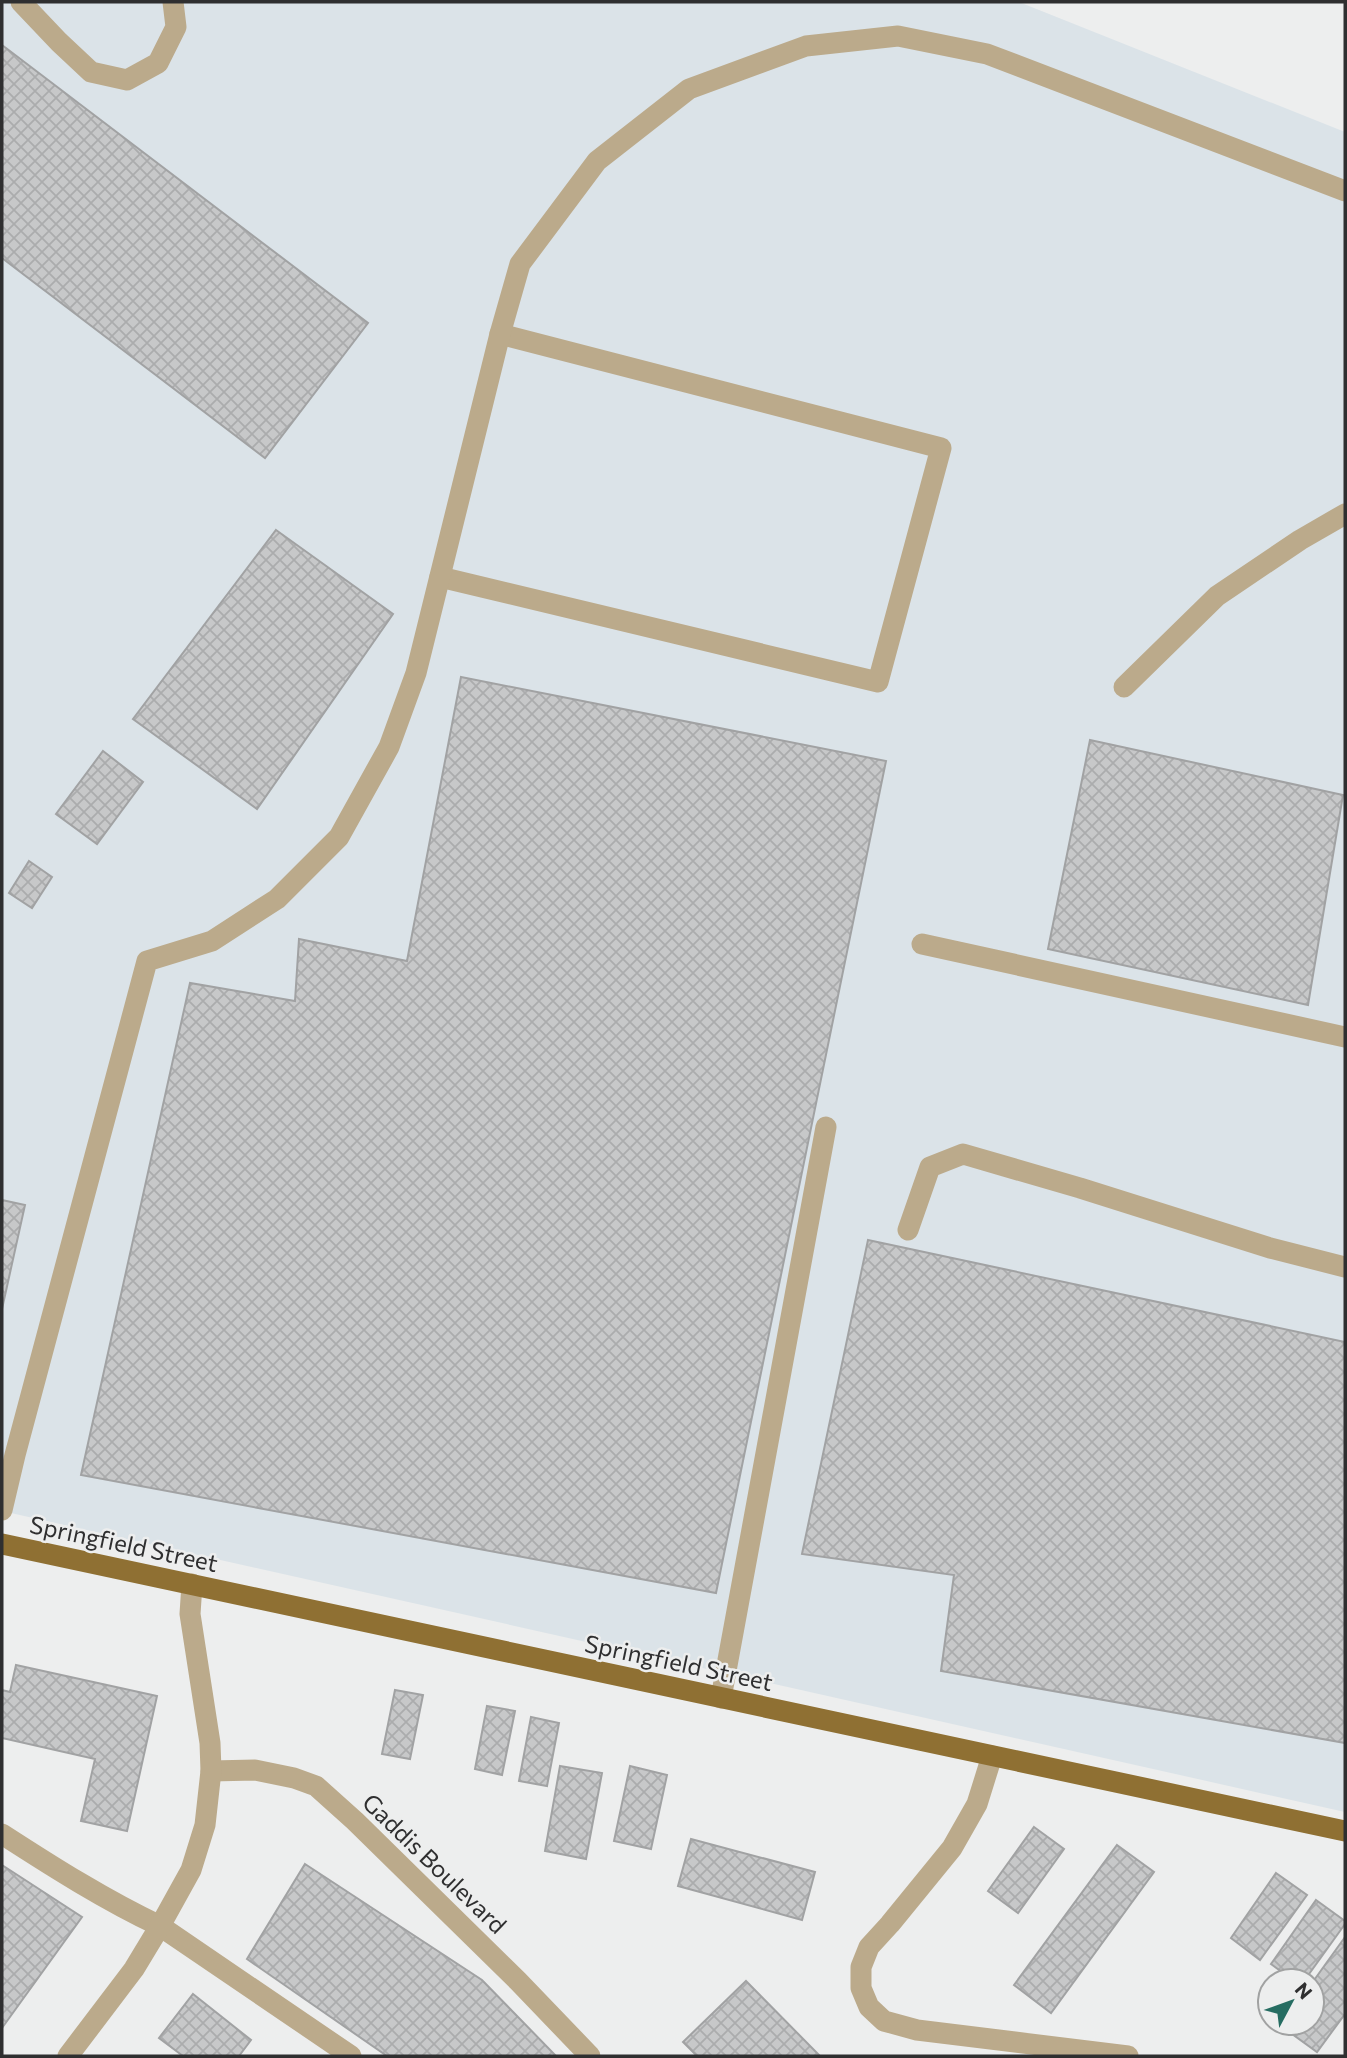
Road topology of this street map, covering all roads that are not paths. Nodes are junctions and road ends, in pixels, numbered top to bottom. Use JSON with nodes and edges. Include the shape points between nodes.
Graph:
{"nodes":[{"id":1,"x":21,"y":2,"type":"edge"},
{"id":2,"x":173,"y":2,"type":"edge"},
{"id":3,"x":1345,"y":191,"type":"edge"},
{"id":4,"x":500,"y":334,"type":"junction"},
{"id":5,"x":1345,"y":514,"type":"edge"},
{"id":6,"x":440,"y":577,"type":"junction"},
{"id":7,"x":1124,"y":687,"type":"dead end"},
{"id":8,"x":922,"y":944,"type":"dead end"},
{"id":9,"x":1345,"y":1037,"type":"edge"},
{"id":10,"x":826,"y":1127,"type":"dead end"},
{"id":11,"x":908,"y":1230,"type":"dead end"},
{"id":12,"x":1345,"y":1267,"type":"edge"},
{"id":13,"x":2,"y":1510,"type":"edge"},
{"id":14,"x":2,"y":1544,"type":"edge"},
{"id":15,"x":192,"y":1584,"type":"junction"},
{"id":16,"x":721,"y":1698,"type":"junction"},
{"id":17,"x":992,"y":1756,"type":"junction"},
{"id":18,"x":211,"y":1771,"type":"junction"},
{"id":19,"x":1345,"y":1831,"type":"edge"},
{"id":20,"x":2,"y":1834,"type":"edge"},
{"id":21,"x":160,"y":1926,"type":"junction"},
{"id":22,"x":68,"y":2056,"type":"edge"},
{"id":23,"x":351,"y":2056,"type":"edge"},
{"id":24,"x":590,"y":2056,"type":"edge"},
{"id":25,"x":1128,"y":2056,"type":"edge"}],
"edges":[{"from":1,"to":2,"type":"street","via":[[91,72],[127,80],[158,63],[176,27]]},
{"from":3,"to":4,"type":"street","via":[[987,54],[898,36],[806,46],[689,89],[597,161],[520,264]]},
{"from":4,"to":6,"type":"street"},
{"from":4,"to":6,"type":"street","via":[[941,448],[878,682]]},
{"from":5,"to":7,"type":"street","via":[[1217,597]]},
{"from":6,"to":13,"type":"street","via":[[416,673],[389,747],[339,837],[277,899],[212,941],[147,961]]},
{"from":8,"to":9,"type":"street"},
{"from":10,"to":16,"type":"street"},
{"from":11,"to":12,"type":"street","via":[[930,1167],[963,1154]]},
{"from":14,"to":15,"type":"main road","name":"Springfield Street"},
{"from":15,"to":16,"type":"main road","name":"Springfield Street"},
{"from":15,"to":18,"type":"street","via":[[190,1614]]},
{"from":16,"to":17,"type":"main road","name":"Springfield Street"},
{"from":17,"to":19,"type":"main road","name":"Springfield Street"},
{"from":17,"to":25,"type":"street","via":[[976,1804],[952,1848],[869,1947],[861,1967],[861,1987],[869,2007],[884,2021],[917,2030]]},
{"from":18,"to":21,"type":"street","via":[[205,1825],[191,1870]]},
{"from":18,"to":24,"type":"street","name":"Gaddis Boulevard","via":[[255,1770],[316,1786]]},
{"from":20,"to":21,"type":"street"},
{"from":21,"to":22,"type":"street","via":[[134,1969]]},
{"from":21,"to":23,"type":"street"}]}
